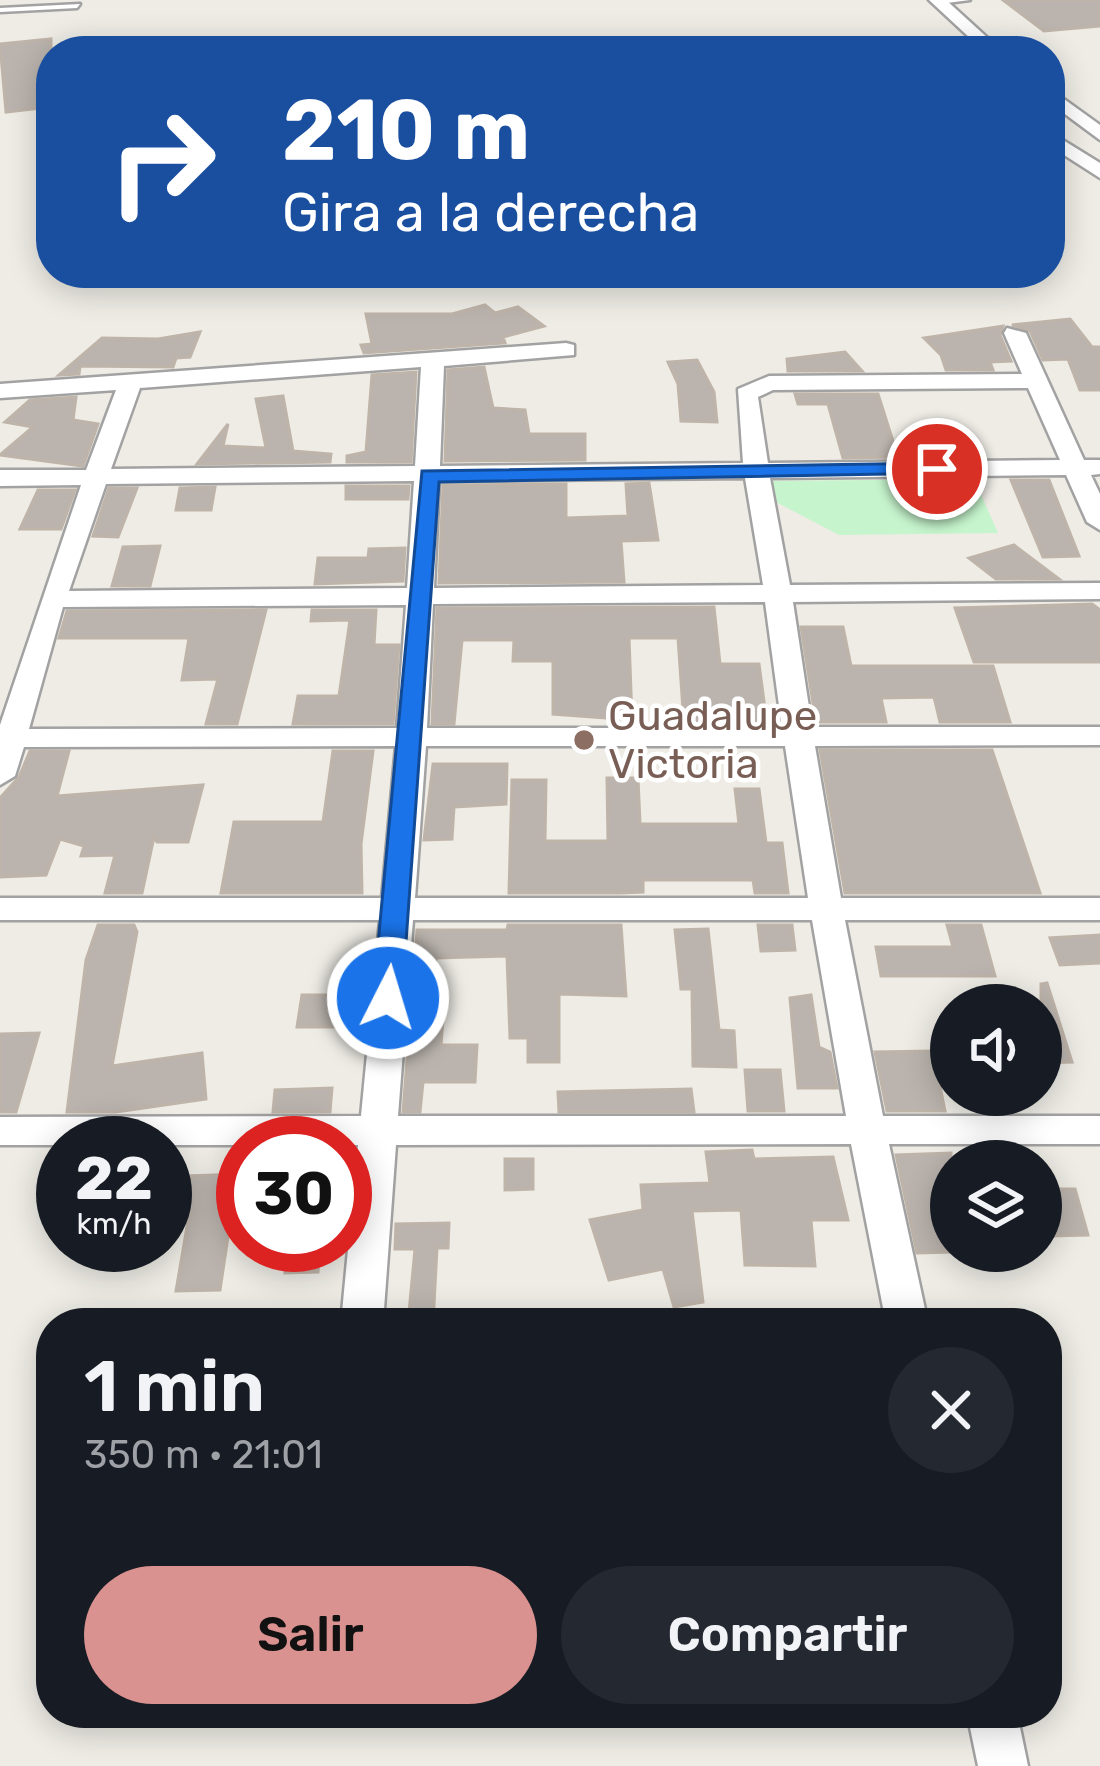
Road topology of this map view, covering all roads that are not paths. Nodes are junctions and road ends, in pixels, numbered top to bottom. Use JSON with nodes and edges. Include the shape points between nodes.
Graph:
{"nodes":[{"id":1,"x":966,"y":0,"type":"edge"},
{"id":2,"x":938,"y":1,"type":"edge"},
{"id":3,"x":76,"y":6,"type":"dead end"},
{"id":4,"x":0,"y":10,"type":"edge"},
{"id":5,"x":977,"y":36,"type":"edge"},
{"id":6,"x":1065,"y":106,"type":"edge"},
{"id":7,"x":1098,"y":132,"type":"edge"},
{"id":8,"x":1065,"y":136,"type":"edge"},
{"id":9,"x":1065,"y":147,"type":"edge"},
{"id":10,"x":1100,"y":172,"type":"edge"},
{"id":11,"x":1016,"y":333,"type":"dead end"},
{"id":12,"x":566,"y":350,"type":"dead end"},
{"id":13,"x":433,"y":361,"type":"junction"},
{"id":14,"x":1038,"y":381,"type":"junction"},
{"id":15,"x":130,"y":383,"type":"junction"},
{"id":16,"x":0,"y":392,"type":"edge"},
{"id":17,"x":0,"y":459,"type":"edge"},
{"id":18,"x":1087,"y":467,"type":"edge"},
{"id":19,"x":752,"y":472,"type":"junction"},
{"id":20,"x":95,"y":476,"type":"junction"},
{"id":21,"x":429,"y":476,"type":"junction"},
{"id":22,"x":13,"y":478,"type":"edge"},
{"id":23,"x":1100,"y":522,"type":"edge"},
{"id":24,"x":1100,"y":591,"type":"edge"},
{"id":25,"x":418,"y":594,"type":"junction"},
{"id":26,"x":778,"y":594,"type":"junction"},
{"id":27,"x":52,"y":598,"type":"junction"},
{"id":28,"x":1100,"y":736,"type":"edge"},
{"id":29,"x":412,"y":737,"type":"junction"},
{"id":30,"x":6,"y":738,"type":"edge"},
{"id":31,"x":797,"y":739,"type":"junction"},
{"id":32,"x":0,"y":776,"type":"edge"},
{"id":33,"x":0,"y":909,"type":"edge"},
{"id":34,"x":1100,"y":909,"type":"edge"},
{"id":35,"x":828,"y":910,"type":"junction"},
{"id":36,"x":396,"y":911,"type":"junction"},
{"id":37,"x":375,"y":1128,"type":"junction"},
{"id":38,"x":1100,"y":1130,"type":"edge"},
{"id":39,"x":0,"y":1131,"type":"edge"},
{"id":40,"x":866,"y":1133,"type":"junction"},
{"id":41,"x":363,"y":1308,"type":"edge"},
{"id":42,"x":904,"y":1308,"type":"edge"},
{"id":43,"x":995,"y":1728,"type":"edge"},
{"id":44,"x":1003,"y":1766,"type":"edge"}],
"edges":[{"from":1,"to":2,"type":"lane"},
{"from":2,"to":5,"type":"street"},
{"from":3,"to":4,"type":"lane"},
{"from":6,"to":7,"type":"street"},
{"from":7,"to":8,"type":"street"},
{"from":9,"to":10,"type":"street"},
{"from":11,"to":14,"type":"street"},
{"from":12,"to":13,"type":"street"},
{"from":13,"to":15,"type":"street"},
{"from":13,"to":21,"type":"street"},
{"from":14,"to":18,"type":"street"},
{"from":14,"to":19,"type":"street","via":[[751,388]]},
{"from":15,"to":16,"type":"street"},
{"from":15,"to":20,"type":"street"},
{"from":17,"to":22,"type":"street"},
{"from":18,"to":19,"type":"street"},
{"from":18,"to":23,"type":"street"},
{"from":19,"to":21,"type":"street"},
{"from":19,"to":26,"type":"street"},
{"from":20,"to":21,"type":"street"},
{"from":20,"to":22,"type":"street"},
{"from":20,"to":27,"type":"street"},
{"from":21,"to":25,"type":"street"},
{"from":24,"to":26,"type":"street"},
{"from":25,"to":26,"type":"street"},
{"from":25,"to":27,"type":"street"},
{"from":25,"to":29,"type":"street"},
{"from":26,"to":31,"type":"street"},
{"from":27,"to":30,"type":"street"},
{"from":28,"to":31,"type":"street"},
{"from":29,"to":30,"type":"street"},
{"from":29,"to":31,"type":"street"},
{"from":29,"to":36,"type":"street"},
{"from":30,"to":32,"type":"street"},
{"from":31,"to":35,"type":"street"},
{"from":33,"to":36,"type":"street"},
{"from":34,"to":35,"type":"street"},
{"from":35,"to":36,"type":"street"},
{"from":35,"to":40,"type":"street"},
{"from":36,"to":37,"type":"street"},
{"from":37,"to":39,"type":"street"},
{"from":37,"to":40,"type":"street"},
{"from":37,"to":41,"type":"street"},
{"from":38,"to":40,"type":"street"},
{"from":40,"to":42,"type":"street"},
{"from":43,"to":44,"type":"street"}]}
